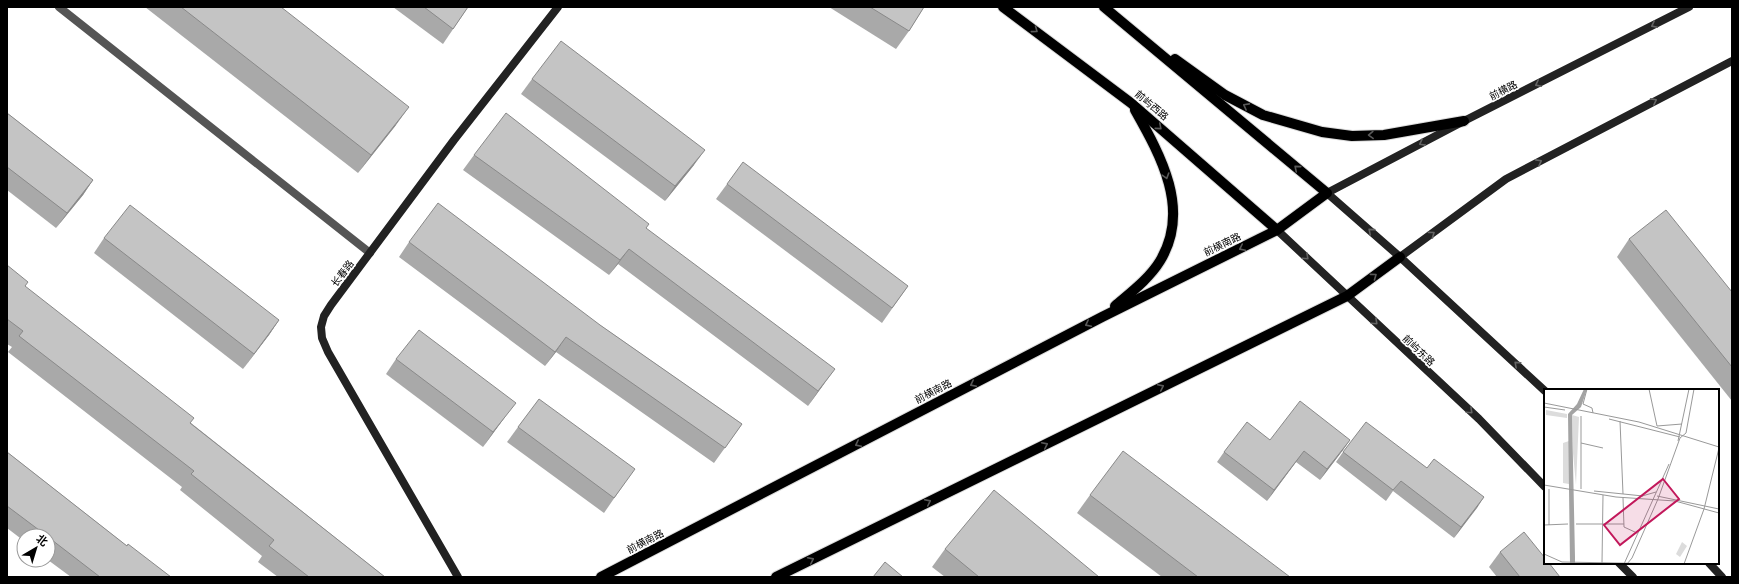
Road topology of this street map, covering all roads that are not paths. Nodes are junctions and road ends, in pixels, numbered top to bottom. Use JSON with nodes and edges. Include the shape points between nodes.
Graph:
{"nodes":[{"id":1,"x":59,"y":7,"type":"edge"},
{"id":2,"x":558,"y":7,"type":"edge"},
{"id":3,"x":1004,"y":7,"type":"edge"},
{"id":4,"x":1689,"y":7,"type":"edge"},
{"id":5,"x":1105,"y":8,"type":"edge"},
{"id":6,"x":1732,"y":61,"type":"edge"},
{"id":7,"x":1131,"y":103,"type":"junction"},
{"id":8,"x":1464,"y":121,"type":"junction"},
{"id":9,"x":1327,"y":193,"type":"junction"},
{"id":10,"x":1278,"y":230,"type":"junction"},
{"id":11,"x":370,"y":253,"type":"junction"},
{"id":12,"x":1400,"y":257,"type":"junction"},
{"id":13,"x":1347,"y":296,"type":"junction"},
{"id":14,"x":1102,"y":317,"type":"junction"},
{"id":15,"x":1544,"y":390,"type":"edge"},
{"id":16,"x":1544,"y":486,"type":"edge"},
{"id":17,"x":1621,"y":564,"type":"edge"},
{"id":18,"x":1711,"y":564,"type":"edge"},
{"id":19,"x":458,"y":577,"type":"edge"},
{"id":20,"x":601,"y":577,"type":"edge"},
{"id":21,"x":776,"y":577,"type":"edge"},
{"id":22,"x":1633,"y":577,"type":"edge"},
{"id":23,"x":1722,"y":577,"type":"edge"}],
"edges":[{"from":1,"to":11,"type":"street"},
{"from":2,"to":11,"type":"main road","name":"长春路"},
{"from":3,"to":7,"type":"main road","name":"前屿西路","one_way":true},
{"from":4,"to":8,"type":"main road","name":"前横路","one_way":true},
{"from":8,"to":5,"type":"main road","one_way":true,"via":[[1384,135],[1352,136],[1322,132],[1263,115],[1225,95]]},
{"from":9,"to":5,"type":"main road","one_way":true},
{"from":12,"to":6,"type":"main road","one_way":true,"via":[[1506,179]]},
{"from":7,"to":10,"type":"main road","name":"前屿西路","one_way":true},
{"from":7,"to":14,"type":"main road","one_way":true,"via":[[1156,148],[1168,177],[1174,213],[1172,233],[1159,262],[1139,286]]},
{"from":8,"to":9,"type":"main road","name":"前横路","one_way":true},
{"from":9,"to":10,"type":"main road","name":"前横南路"},
{"from":12,"to":9,"type":"main road","one_way":true},
{"from":10,"to":13,"type":"main road","name":"前屿东路","one_way":true},
{"from":10,"to":14,"type":"main road","name":"前横南路","one_way":true},
{"from":11,"to":19,"type":"main road","name":"长春路","via":[[324,316],[322,338]]},
{"from":13,"to":12,"type":"main road","one_way":true},
{"from":15,"to":12,"type":"main road","one_way":true},
{"from":13,"to":16,"type":"main road","name":"前屿东路","one_way":true,"via":[[1479,419]]},
{"from":21,"to":13,"type":"main road","one_way":true},
{"from":14,"to":20,"type":"main road","name":"前横南路","one_way":true},
{"from":17,"to":22,"type":"main road"},
{"from":18,"to":23,"type":"main road"}]}
